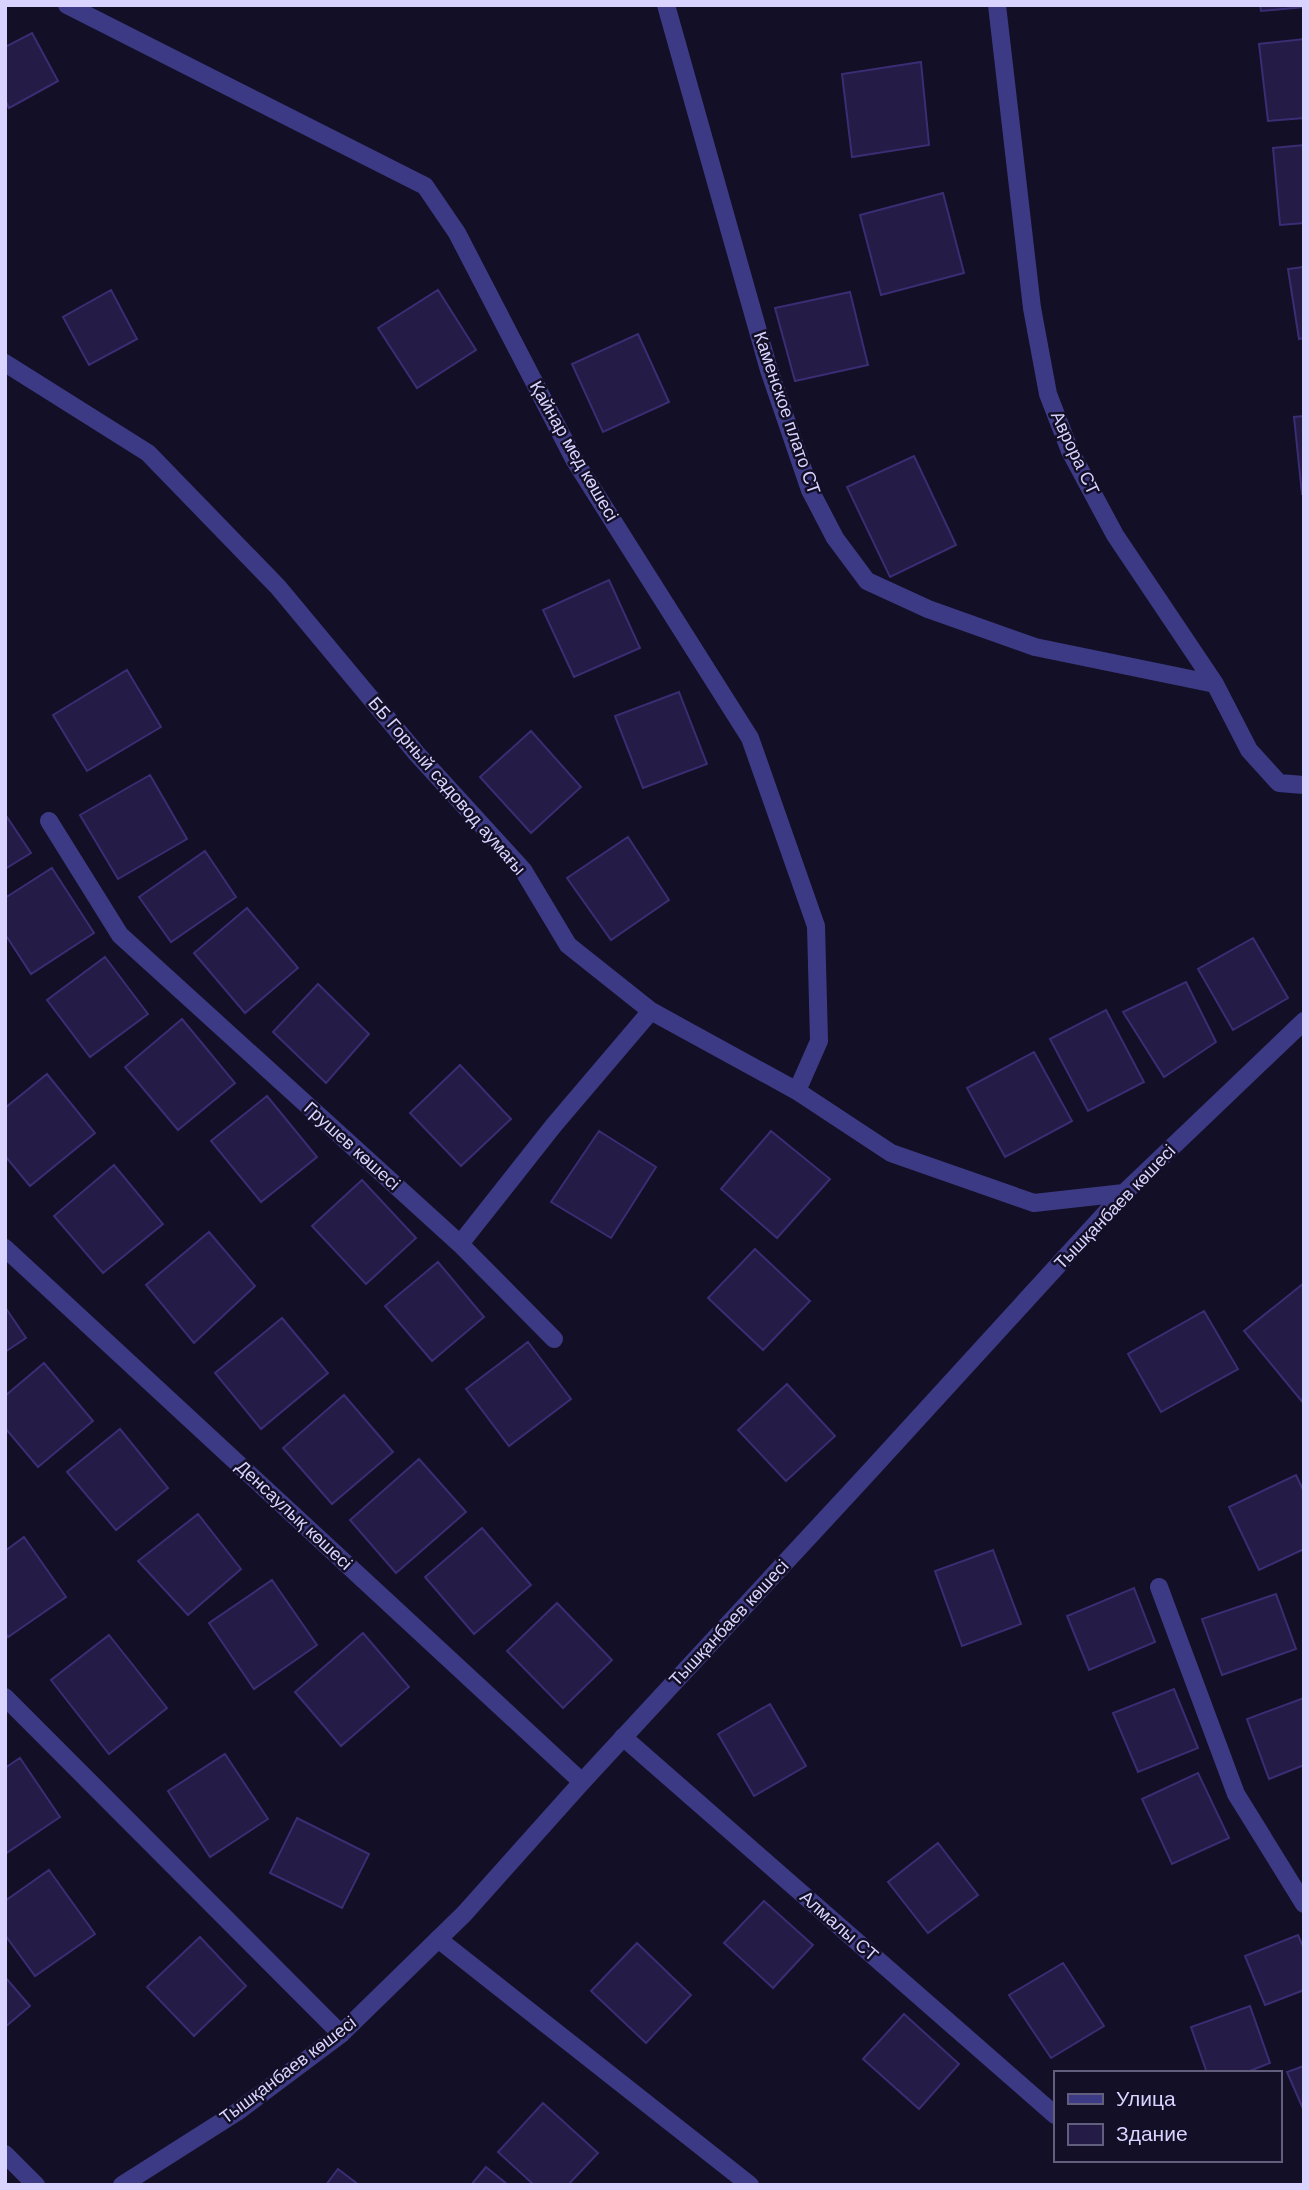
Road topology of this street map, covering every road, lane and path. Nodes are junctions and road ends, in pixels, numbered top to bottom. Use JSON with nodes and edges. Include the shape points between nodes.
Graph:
{"nodes":[{"id":1,"x":67,"y":5,"type":"edge"},
{"id":2,"x":666,"y":5,"type":"edge"},
{"id":3,"x":997,"y":5,"type":"edge"},
{"id":4,"x":5,"y":363,"type":"edge"},
{"id":5,"x":1215,"y":684,"type":"junction"},
{"id":6,"x":1304,"y":785,"type":"edge"},
{"id":7,"x":49,"y":821,"type":"dead end"},
{"id":8,"x":651,"y":1011,"type":"junction"},
{"id":9,"x":1304,"y":1021,"type":"edge"},
{"id":10,"x":797,"y":1091,"type":"junction"},
{"id":11,"x":1124,"y":1193,"type":"junction"},
{"id":12,"x":460,"y":1244,"type":"junction"},
{"id":13,"x":5,"y":1248,"type":"edge"},
{"id":14,"x":554,"y":1339,"type":"dead end"},
{"id":15,"x":1159,"y":1587,"type":"dead end"},
{"id":16,"x":5,"y":1697,"type":"edge"},
{"id":17,"x":623,"y":1737,"type":"junction"},
{"id":18,"x":582,"y":1782,"type":"junction"},
{"id":19,"x":1304,"y":1904,"type":"edge"},
{"id":20,"x":438,"y":1938,"type":"junction"},
{"id":21,"x":341,"y":2035,"type":"junction"},
{"id":22,"x":1054,"y":2114,"type":"edge"},
{"id":23,"x":5,"y":2154,"type":"edge"},
{"id":24,"x":36,"y":2185,"type":"edge"},
{"id":25,"x":122,"y":2185,"type":"edge"},
{"id":26,"x":750,"y":2185,"type":"edge"}],
"edges":[{"from":1,"to":10,"type":"street","name":"Қайнар мед көшесі","via":[[425,186],[457,233],[575,461],[750,738],[816,926],[819,1041]]},
{"from":2,"to":5,"type":"street","name":"Каменское плато СТ","via":[[769,370],[810,490],[835,538],[867,581],[928,609],[1035,647]]},
{"from":3,"to":5,"type":"street","name":"Аврора СТ","via":[[1032,308],[1048,394],[1070,451],[1115,535]]},
{"from":4,"to":8,"type":"street","name":"ББ Горный садовод аумағы","via":[[148,453],[278,587],[417,754],[523,870],[568,944]]},
{"from":5,"to":6,"type":"street","name":"Аврора СТ","via":[[1249,750],[1279,783]]},
{"from":7,"to":12,"type":"street","name":"Грушев көшесі","via":[[120,935]]},
{"from":8,"to":10,"type":"street","name":"ББ Горный садовод аумағы"},
{"from":8,"to":12,"type":"street"},
{"from":9,"to":11,"type":"street","name":"Тышқанбаев көшесі"},
{"from":10,"to":11,"type":"street","name":"ББ Горный садовод аумағы","via":[[891,1153],[1034,1203]]},
{"from":11,"to":17,"type":"street","name":"Тышқанбаев көшесі"},
{"from":12,"to":14,"type":"street","name":"Грушев көшесі"},
{"from":13,"to":18,"type":"street","name":"Денсаулық көшесі"},
{"from":15,"to":19,"type":"street","via":[[1236,1794]]},
{"from":16,"to":21,"type":"street"},
{"from":17,"to":18,"type":"street","name":"Тышқанбаев көшесі"},
{"from":17,"to":22,"type":"street","name":"Алмалы СТ"},
{"from":18,"to":20,"type":"street","name":"Тышқанбаев көшесі"},
{"from":20,"to":21,"type":"street","name":"Тышқанбаев көшесі"},
{"from":20,"to":26,"type":"street"},
{"from":21,"to":25,"type":"street","name":"Тышқанбаев көшесі","via":[[237,2112]]},
{"from":23,"to":24,"type":"street"}]}
